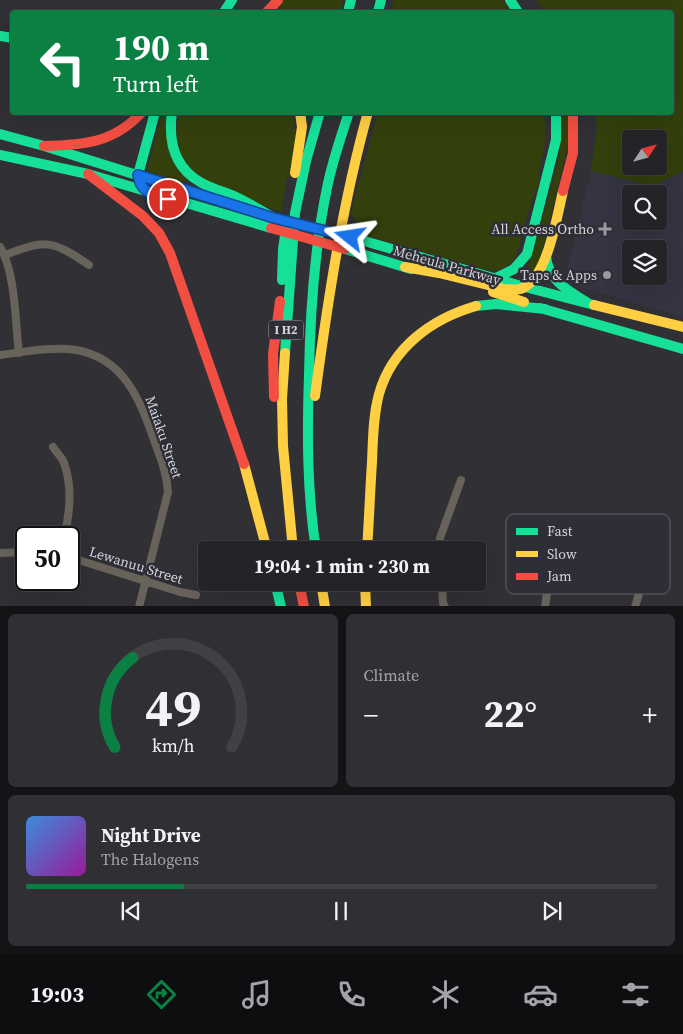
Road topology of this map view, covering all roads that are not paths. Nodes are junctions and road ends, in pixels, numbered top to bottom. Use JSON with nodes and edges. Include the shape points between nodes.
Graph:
{"nodes":[{"id":1,"x":278,"y":0,"type":"edge"},
{"id":2,"x":269,"y":10,"type":"edge"},
{"id":3,"x":139,"y":115,"type":"edge"},
{"id":4,"x":154,"y":115,"type":"edge"},
{"id":5,"x":171,"y":115,"type":"edge"},
{"id":6,"x":300,"y":115,"type":"edge"},
{"id":7,"x":319,"y":115,"type":"edge"},
{"id":8,"x":348,"y":115,"type":"edge"},
{"id":9,"x":367,"y":115,"type":"edge"},
{"id":10,"x":556,"y":115,"type":"edge"},
{"id":11,"x":573,"y":115,"type":"edge"},
{"id":12,"x":0,"y":134,"type":"edge"},
{"id":13,"x":44,"y":146,"type":"junction"},
{"id":14,"x":0,"y":154,"type":"edge"},
{"id":15,"x":88,"y":174,"type":"junction"},
{"id":16,"x":138,"y":175,"type":"junction"},
{"id":17,"x":150,"y":194,"type":"junction"},
{"id":18,"x":274,"y":218,"type":"junction"},
{"id":19,"x":0,"y":247,"type":"edge"},
{"id":20,"x":547,"y":253,"type":"junction"},
{"id":21,"x":5,"y":255,"type":"junction"},
{"id":22,"x":89,"y":265,"type":"dead end"},
{"id":23,"x":404,"y":267,"type":"junction"},
{"id":24,"x":496,"y":278,"type":"junction"},
{"id":25,"x":526,"y":287,"type":"junction"},
{"id":26,"x":588,"y":303,"type":"junction"},
{"id":27,"x":545,"y":309,"type":"junction"},
{"id":28,"x":683,"y":327,"type":"edge"},
{"id":29,"x":683,"y":349,"type":"edge"},
{"id":30,"x":19,"y":353,"type":"junction"},
{"id":31,"x":0,"y":355,"type":"edge"},
{"id":32,"x":53,"y":447,"type":"dead end"},
{"id":33,"x":308,"y":449,"type":"junction"},
{"id":34,"x":461,"y":480,"type":"dead end"},
{"id":35,"x":67,"y":526,"type":"edge"},
{"id":36,"x":265,"y":541,"type":"edge"},
{"id":37,"x":292,"y":541,"type":"edge"},
{"id":38,"x":292,"y":541,"type":"edge"},
{"id":39,"x":314,"y":541,"type":"edge"},
{"id":40,"x":367,"y":541,"type":"edge"},
{"id":41,"x":440,"y":541,"type":"edge"},
{"id":42,"x":15,"y":552,"type":"edge"},
{"id":43,"x":0,"y":553,"type":"edge"},
{"id":44,"x":80,"y":560,"type":"edge"},
{"id":45,"x":146,"y":581,"type":"junction"},
{"id":46,"x":277,"y":591,"type":"edge"},
{"id":47,"x":301,"y":591,"type":"edge"},
{"id":48,"x":323,"y":591,"type":"edge"},
{"id":49,"x":365,"y":591,"type":"edge"},
{"id":50,"x":442,"y":591,"type":"edge"},
{"id":51,"x":639,"y":594,"type":"edge"},
{"id":52,"x":196,"y":595,"type":"dead end"},
{"id":53,"x":139,"y":606,"type":"edge"},
{"id":54,"x":281,"y":606,"type":"edge"},
{"id":55,"x":304,"y":606,"type":"edge"},
{"id":56,"x":326,"y":606,"type":"edge"},
{"id":57,"x":366,"y":606,"type":"edge"},
{"id":58,"x":445,"y":606,"type":"edge"},
{"id":59,"x":635,"y":606,"type":"edge"}],
"edges":[{"from":1,"to":2,"type":"main road"},
{"from":3,"to":13,"type":"main road","via":[[128,126],[102,141]]},
{"from":4,"to":16,"type":"main road"},
{"from":5,"to":18,"type":"main road","via":[[169,142],[175,157],[187,172],[199,182],[237,197]]},
{"from":6,"to":37,"type":"main road","via":[[302,127],[283,249],[273,354],[277,454]]},
{"from":7,"to":38,"type":"main road","number":"I H2","via":[[295,213],[282,399]]},
{"from":8,"to":33,"type":"main road","number":"I H2","via":[[326,195],[314,276],[308,365]]},
{"from":9,"to":33,"type":"main road","via":[[345,204]]},
{"from":10,"to":24,"type":"main road","via":[[556,140],[527,254],[522,264]]},
{"from":11,"to":20,"type":"main road","via":[[573,153]]},
{"from":12,"to":13,"type":"main road","name":"Meheula Parkway"},
{"from":13,"to":16,"type":"main road","name":"Meheula Parkway"},
{"from":14,"to":15,"type":"main road","name":"Meheula Parkway"},
{"from":15,"to":17,"type":"main road","name":"Meheula Parkway"},
{"from":15,"to":36,"type":"main road","via":[[143,216],[159,233],[170,253],[248,477]]},
{"from":16,"to":17,"type":"main road","via":[[139,183]]},
{"from":16,"to":18,"type":"main road","name":"Meheula Parkway"},
{"from":17,"to":23,"type":"main road","name":"Meheula Parkway","bridge":true},
{"from":18,"to":24,"type":"main road","name":"Meheula Parkway","bridge":true},
{"from":19,"to":21,"type":"street"},
{"from":20,"to":25,"type":"main road","via":[[538,273]]},
{"from":20,"to":26,"type":"main road","via":[[546,265],[552,276]]},
{"from":21,"to":22,"type":"street","via":[[46,244],[66,249]]},
{"from":21,"to":30,"type":"street","via":[[13,291]]},
{"from":23,"to":25,"type":"main road","via":[[505,289]]},
{"from":23,"to":27,"type":"main road","name":"Meheula Parkway"},
{"from":24,"to":25,"type":"main road","name":"Meheula Parkway"},
{"from":25,"to":26,"type":"main road","name":"Meheula Parkway"},
{"from":26,"to":28,"type":"main road","name":"Meheula Parkway"},
{"from":27,"to":29,"type":"main road","name":"Meheula Parkway"},
{"from":27,"to":40,"type":"main road","via":[[482,305],[443,319],[418,334],[402,350],[389,368],[374,419]]},
{"from":30,"to":31,"type":"street","name":"Maiaku Street"},
{"from":30,"to":45,"type":"street","name":"Maiaku Street","via":[[76,350],[92,355],[116,370],[136,393],[167,476],[168,492]]},
{"from":32,"to":35,"type":"street","via":[[64,462],[70,490]]},
{"from":33,"to":39,"type":"main road","number":"I H2"},
{"from":34,"to":41,"type":"street"},
{"from":42,"to":43,"type":"street"},
{"from":44,"to":45,"type":"street","name":"Lewanuu Street"},
{"from":45,"to":52,"type":"street","name":"Lewanuu Street"},
{"from":45,"to":53,"type":"street","name":"Maiaku Street"},
{"from":46,"to":54,"type":"main road"},
{"from":47,"to":55,"type":"main road"},
{"from":48,"to":56,"type":"main road"},
{"from":49,"to":57,"type":"main road"},
{"from":50,"to":58,"type":"street"},
{"from":51,"to":59,"type":"street"}]}
